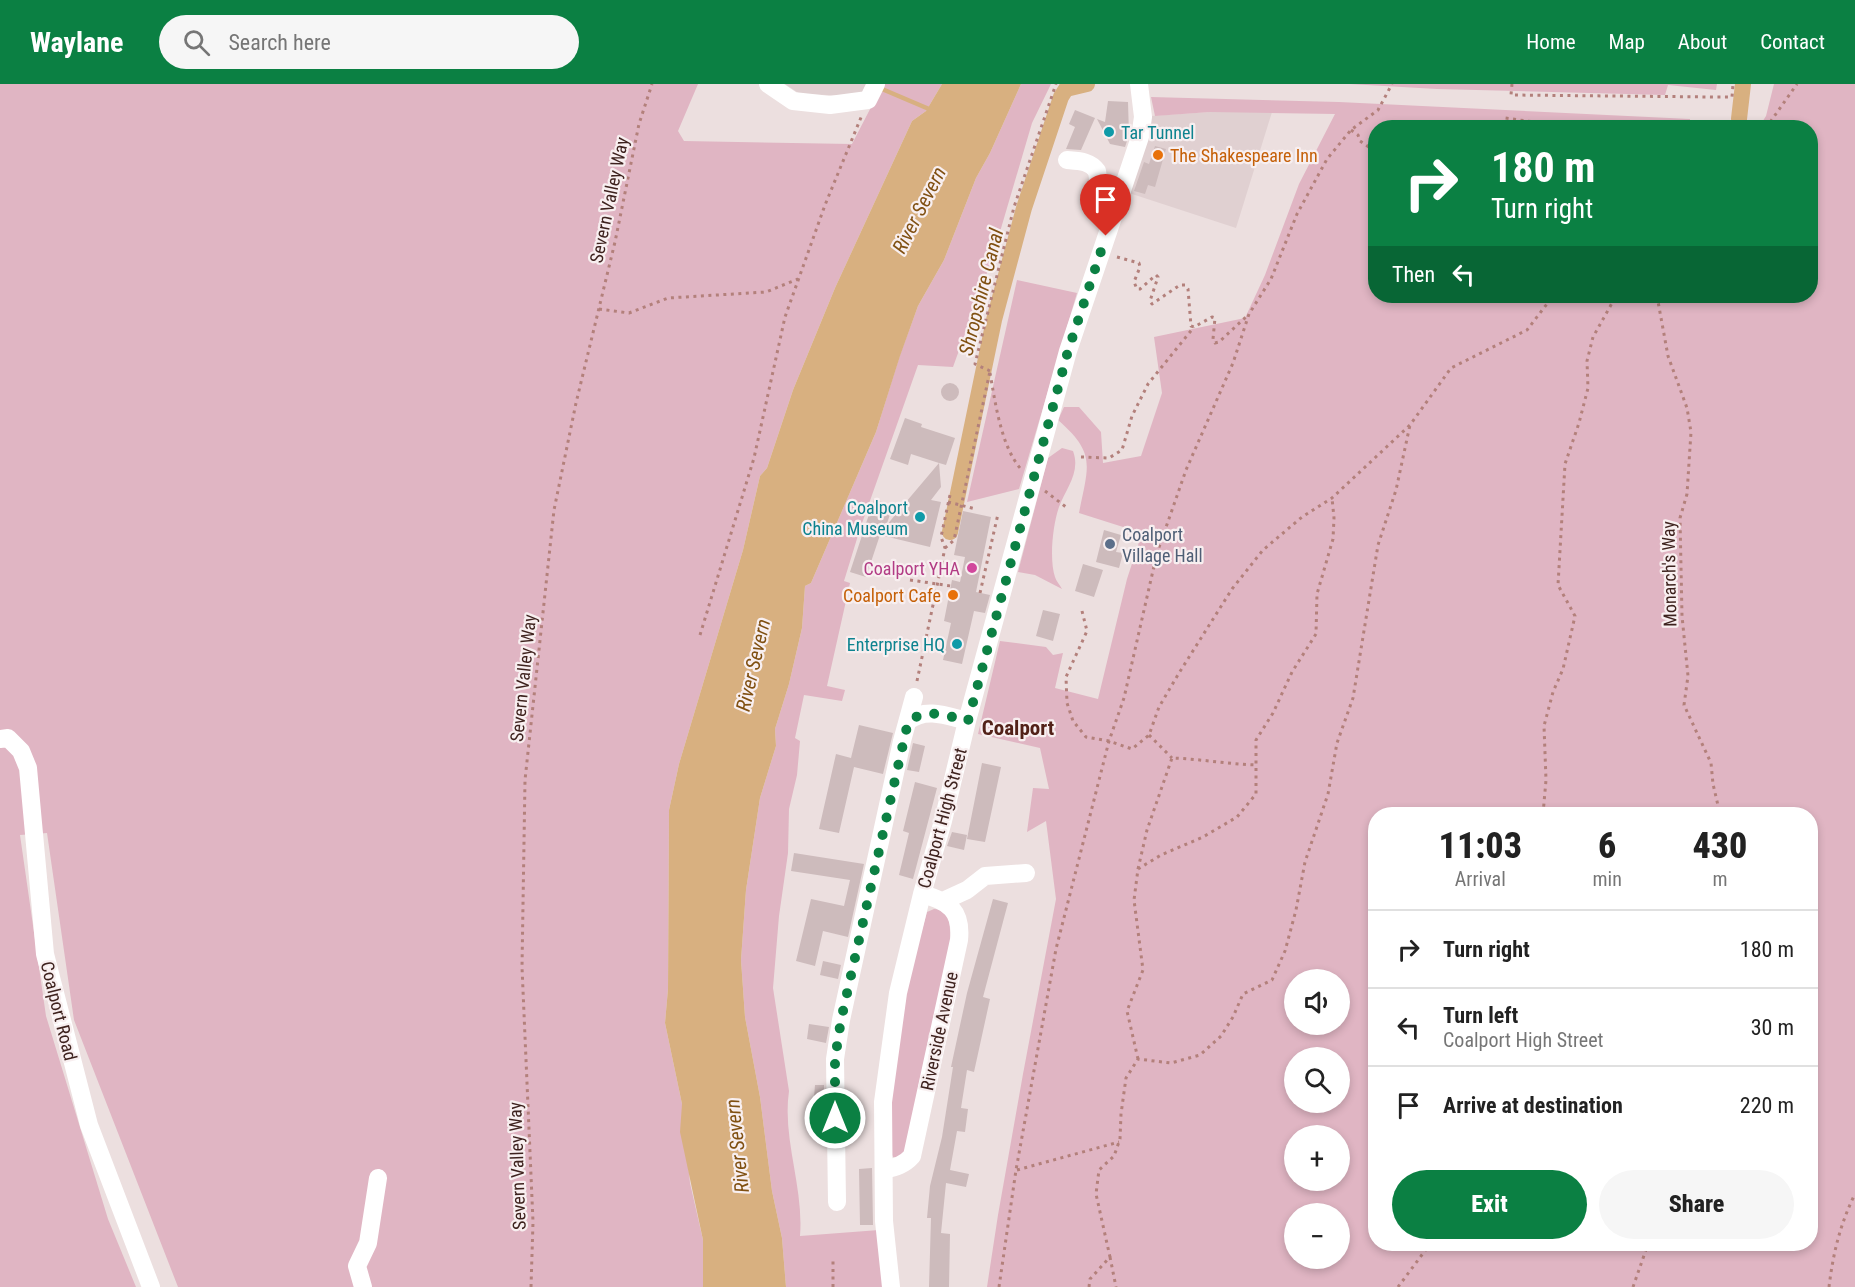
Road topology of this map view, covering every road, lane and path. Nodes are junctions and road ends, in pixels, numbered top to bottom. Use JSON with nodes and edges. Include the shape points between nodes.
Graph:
{"nodes":[{"id":1,"x":652,"y":84,"type":"edge"},
{"id":2,"x":768,"y":84,"type":"edge"},
{"id":3,"x":1056,"y":84,"type":"edge"},
{"id":4,"x":1392,"y":84,"type":"edge"},
{"id":5,"x":1512,"y":84,"type":"edge"},
{"id":6,"x":1733,"y":84,"type":"edge"},
{"id":7,"x":1797,"y":84,"type":"edge"},
{"id":8,"x":1140,"y":89,"type":"edge"},
{"id":9,"x":872,"y":92,"type":"edge"},
{"id":10,"x":1505,"y":120,"type":"edge"},
{"id":11,"x":1520,"y":120,"type":"edge"},
{"id":12,"x":1772,"y":120,"type":"edge"},
{"id":13,"x":1351,"y":130,"type":"junction"},
{"id":14,"x":1368,"y":146,"type":"edge"},
{"id":15,"x":1067,"y":160,"type":"dead end"},
{"id":16,"x":1112,"y":219,"type":"junction"},
{"id":17,"x":1101,"y":252,"type":"junction"},
{"id":18,"x":798,"y":279,"type":"junction"},
{"id":19,"x":1547,"y":303,"type":"edge"},
{"id":20,"x":1612,"y":303,"type":"edge"},
{"id":21,"x":1658,"y":303,"type":"edge"},
{"id":22,"x":599,"y":309,"type":"junction"},
{"id":23,"x":1249,"y":314,"type":"junction"},
{"id":24,"x":1194,"y":327,"type":"junction"},
{"id":25,"x":990,"y":371,"type":"junction"},
{"id":26,"x":1410,"y":425,"type":"junction"},
{"id":27,"x":1081,"y":457,"type":"dead end"},
{"id":28,"x":1032,"y":481,"type":"junction"},
{"id":29,"x":950,"y":495,"type":"dead end"},
{"id":30,"x":1332,"y":498,"type":"junction"},
{"id":31,"x":948,"y":502,"type":"junction"},
{"id":32,"x":962,"y":505,"type":"junction"},
{"id":33,"x":1066,"y":507,"type":"dead end"},
{"id":34,"x":976,"y":509,"type":"dead end"},
{"id":35,"x":998,"y":514,"type":"dead end"},
{"id":36,"x":945,"y":548,"type":"junction"},
{"id":37,"x":910,"y":580,"type":"dead end"},
{"id":38,"x":938,"y":584,"type":"junction"},
{"id":39,"x":951,"y":586,"type":"dead end"},
{"id":40,"x":980,"y":592,"type":"dead end"},
{"id":41,"x":1082,"y":611,"type":"dead end"},
{"id":42,"x":700,"y":634,"type":"dead end"},
{"id":43,"x":914,"y":697,"type":"joint"},
{"id":44,"x":968,"y":721,"type":"junction"},
{"id":45,"x":908,"y":722,"type":"junction"},
{"id":46,"x":1149,"y":735,"type":"junction"},
{"id":47,"x":0,"y":739,"type":"edge"},
{"id":48,"x":1109,"y":741,"type":"junction"},
{"id":49,"x":1172,"y":758,"type":"junction"},
{"id":50,"x":1257,"y":765,"type":"junction"},
{"id":51,"x":1544,"y":807,"type":"edge"},
{"id":52,"x":1718,"y":807,"type":"edge"},
{"id":53,"x":1138,"y":869,"type":"junction"},
{"id":54,"x":1026,"y":873,"type":"dead end"},
{"id":55,"x":922,"y":894,"type":"junction"},
{"id":56,"x":943,"y":901,"type":"junction"},
{"id":57,"x":1138,"y":1059,"type":"junction"},
{"id":58,"x":1119,"y":1142,"type":"junction"},
{"id":59,"x":884,"y":1170,"type":"junction"},
{"id":60,"x":1016,"y":1170,"type":"junction"},
{"id":61,"x":378,"y":1178,"type":"dead end"},
{"id":62,"x":1855,"y":1194,"type":"edge"},
{"id":63,"x":837,"y":1202,"type":"dead end"},
{"id":64,"x":1425,"y":1251,"type":"edge"},
{"id":65,"x":1646,"y":1251,"type":"edge"},
{"id":66,"x":1110,"y":1257,"type":"junction"},
{"id":67,"x":833,"y":1261,"type":"dead end"},
{"id":68,"x":151,"y":1287,"type":"edge"},
{"id":69,"x":363,"y":1287,"type":"edge"},
{"id":70,"x":531,"y":1287,"type":"edge"},
{"id":71,"x":833,"y":1287,"type":"edge"},
{"id":72,"x":891,"y":1287,"type":"edge"},
{"id":73,"x":999,"y":1287,"type":"edge"},
{"id":74,"x":1089,"y":1287,"type":"edge"},
{"id":75,"x":1116,"y":1287,"type":"edge"},
{"id":76,"x":1398,"y":1287,"type":"edge"},
{"id":77,"x":1633,"y":1287,"type":"edge"},
{"id":78,"x":1829,"y":1287,"type":"edge"}],
"edges":[{"from":1,"to":22,"type":"path","name":"Severn Valley Way","via":[[639,124]]},
{"from":2,"to":9,"type":"street","via":[[793,101],[830,105]]},
{"from":3,"to":25,"type":"path","via":[[1014,207],[975,364]]},
{"from":4,"to":13,"type":"path","via":[[1378,110]]},
{"from":5,"to":6,"type":"path","via":[[1511,95],[1714,97],[1732,97]]},
{"from":7,"to":12,"type":"path"},
{"from":8,"to":16,"type":"street","name":"Coalport High Street","via":[[1140,137]]},
{"from":9,"to":18,"type":"path"},
{"from":10,"to":11,"type":"path"},
{"from":13,"to":14,"type":"path"},
{"from":13,"to":23,"type":"path","via":[[1327,159],[1312,186],[1271,279]]},
{"from":15,"to":16,"type":"street","via":[[1094,166],[1102,209]]},
{"from":16,"to":17,"type":"street","name":"Coalport High Street"},
{"from":17,"to":24,"type":"path","via":[[1139,263],[1134,282],[1137,289],[1154,275],[1158,277],[1152,304],[1185,285]]},
{"from":17,"to":28,"type":"street","name":"Coalport High Street","via":[[1068,351]]},
{"from":18,"to":22,"type":"path","via":[[766,292],[668,298],[629,313]]},
{"from":18,"to":42,"type":"path","via":[[784,317],[754,458]]},
{"from":19,"to":26,"type":"path","via":[[1527,330],[1451,369]]},
{"from":20,"to":51,"type":"path","via":[[1593,337],[1587,361],[1588,388],[1565,464],[1558,585],[1575,616],[1544,726]]},
{"from":21,"to":52,"type":"path","name":"Monarch's Way","via":[[1668,356],[1687,408],[1691,432],[1687,494],[1680,518],[1688,676],[1684,705],[1711,763]]},
{"from":22,"to":70,"type":"path","name":"Severn Valley Way","via":[[554,510],[525,780],[522,967],[534,1222]]},
{"from":23,"to":24,"type":"path","via":[[1215,343],[1215,318]]},
{"from":23,"to":48,"type":"path","via":[[1157,553],[1124,698]]},
{"from":24,"to":27,"type":"path","via":[[1148,384],[1132,416],[1122,450],[1109,458]]},
{"from":25,"to":28,"type":"path","via":[[1008,446]]},
{"from":25,"to":32,"type":"path"},
{"from":26,"to":30,"type":"path"},
{"from":26,"to":57,"type":"path","via":[[1396,490],[1378,545],[1353,698],[1305,862],[1285,951],[1272,980],[1243,994],[1221,1036],[1200,1055],[1171,1063]]},
{"from":28,"to":33,"type":"path"},
{"from":28,"to":44,"type":"street","name":"Coalport High Street"},
{"from":29,"to":31,"type":"path"},
{"from":30,"to":46,"type":"path","via":[[1263,550],[1232,589],[1159,707]]},
{"from":30,"to":50,"type":"path","via":[[1333,539],[1317,594],[1316,634],[1256,740]]},
{"from":31,"to":32,"type":"path"},
{"from":31,"to":36,"type":"path","via":[[941,537]]},
{"from":32,"to":34,"type":"path"},
{"from":32,"to":36,"type":"path","via":[[954,540]]},
{"from":35,"to":40,"type":"path"},
{"from":36,"to":38,"type":"path"},
{"from":37,"to":38,"type":"path"},
{"from":38,"to":39,"type":"path"},
{"from":38,"to":43,"type":"path"},
{"from":41,"to":48,"type":"path","via":[[1086,631],[1066,677],[1067,703],[1073,721],[1086,737]]},
{"from":43,"to":45,"type":"street"},
{"from":44,"to":45,"type":"street","via":[[927,713]]},
{"from":44,"to":55,"type":"street","name":"Coalport High Street"},
{"from":45,"to":63,"type":"street","via":[[835,1059]]},
{"from":46,"to":48,"type":"path","via":[[1132,749]]},
{"from":46,"to":49,"type":"path"},
{"from":47,"to":68,"type":"street","name":"Coalport Road","via":[[8,738],[21,751],[28,768],[45,954],[89,1125]]},
{"from":48,"to":60,"type":"path","via":[[1056,949]]},
{"from":49,"to":50,"type":"path"},
{"from":49,"to":53,"type":"path"},
{"from":50,"to":53,"type":"path","via":[[1256,794],[1238,817]]},
{"from":53,"to":57,"type":"path","via":[[1134,900],[1143,970],[1127,1011]]},
{"from":54,"to":56,"type":"street","via":[[985,876]]},
{"from":55,"to":56,"type":"street"},
{"from":55,"to":59,"type":"street","name":"Coalport High Street","via":[[898,993],[884,1091]]},
{"from":56,"to":59,"type":"street","name":"Riverside Avenue","via":[[955,913],[960,926],[941,1029],[912,1156],[899,1167]]},
{"from":57,"to":58,"type":"path","via":[[1126,1078]]},
{"from":58,"to":60,"type":"path"},
{"from":58,"to":66,"type":"path","via":[[1114,1156],[1099,1170],[1096,1194]]},
{"from":59,"to":72,"type":"street","name":"Coalport High Street","via":[[884,1221]]},
{"from":60,"to":73,"type":"path"},
{"from":61,"to":69,"type":"street","via":[[368,1243],[357,1266]]},
{"from":62,"to":78,"type":"path","via":[[1833,1255]]},
{"from":64,"to":76,"type":"path"},
{"from":65,"to":77,"type":"path"},
{"from":66,"to":74,"type":"path","via":[[1090,1279]]},
{"from":66,"to":75,"type":"path"},
{"from":67,"to":71,"type":"path"}]}
